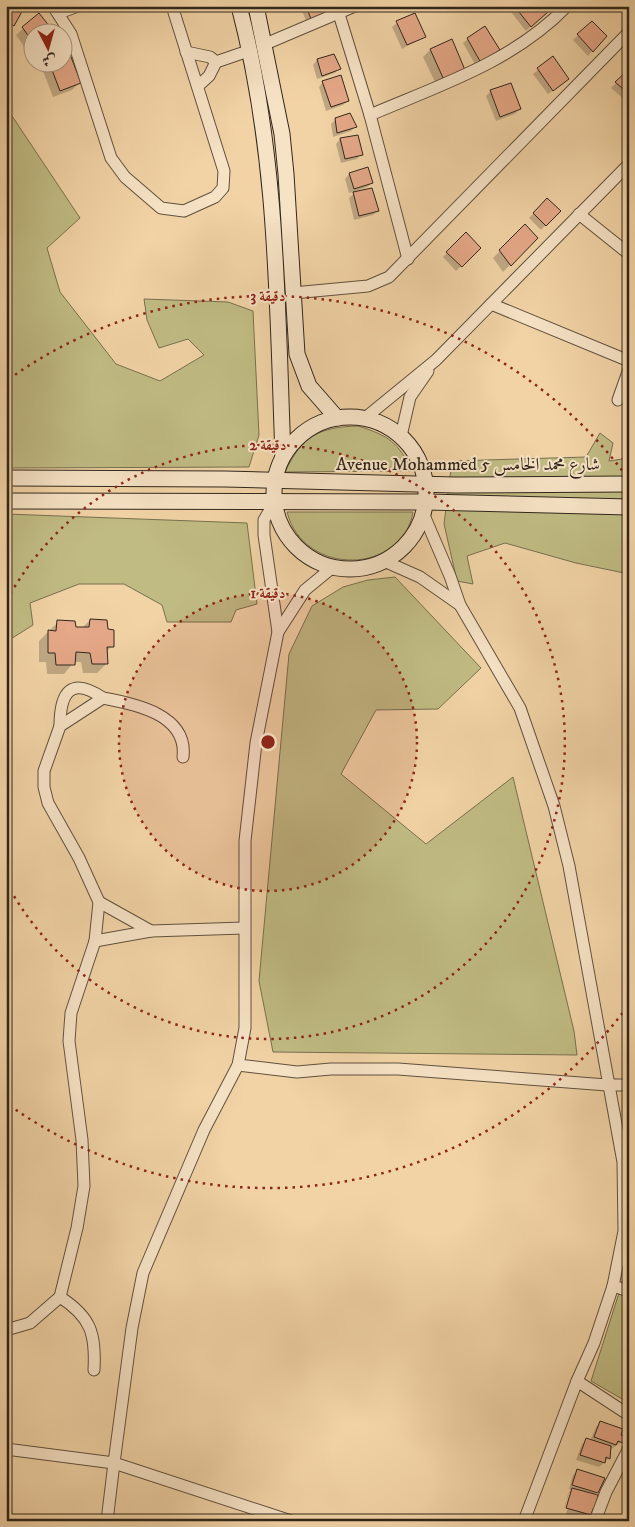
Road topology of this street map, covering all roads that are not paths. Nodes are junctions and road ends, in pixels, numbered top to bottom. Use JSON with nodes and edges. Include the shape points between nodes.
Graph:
{"nodes":[{"id":1,"x":78,"y":6,"type":"edge"},
{"id":2,"x":172,"y":6,"type":"edge"},
{"id":3,"x":239,"y":6,"type":"edge"},
{"id":4,"x":256,"y":6,"type":"edge"},
{"id":5,"x":355,"y":6,"type":"edge"},
{"id":6,"x":568,"y":6,"type":"edge"},
{"id":7,"x":56,"y":9,"type":"edge"},
{"id":8,"x":339,"y":14,"type":"junction"},
{"id":9,"x":629,"y":32,"type":"edge"},
{"id":10,"x":257,"y":48,"type":"junction"},
{"id":11,"x":186,"y":52,"type":"junction"},
{"id":12,"x":216,"y":62,"type":"junction"},
{"id":13,"x":198,"y":86,"type":"junction"},
{"id":14,"x":370,"y":115,"type":"junction"},
{"id":15,"x":629,"y":164,"type":"edge"},
{"id":16,"x":579,"y":214,"type":"junction"},
{"id":17,"x":629,"y":254,"type":"edge"},
{"id":18,"x":408,"y":259,"type":"junction"},
{"id":19,"x":293,"y":293,"type":"junction"},
{"id":20,"x":491,"y":304,"type":"junction"},
{"id":21,"x":436,"y":360,"type":"junction"},
{"id":22,"x":629,"y":361,"type":"edge"},
{"id":23,"x":629,"y":369,"type":"edge"},
{"id":24,"x":618,"y":400,"type":"dead end"},
{"id":25,"x":337,"y":418,"type":"junction"},
{"id":26,"x":365,"y":418,"type":"junction"},
{"id":27,"x":400,"y":436,"type":"junction"},
{"id":28,"x":283,"y":456,"type":"junction"},
{"id":29,"x":6,"y":478,"type":"edge"},
{"id":30,"x":274,"y":481,"type":"junction"},
{"id":31,"x":426,"y":483,"type":"junction"},
{"id":32,"x":629,"y":484,"type":"edge"},
{"id":33,"x":6,"y":500,"type":"edge"},
{"id":34,"x":274,"y":503,"type":"junction"},
{"id":35,"x":629,"y":507,"type":"edge"},
{"id":36,"x":425,"y":508,"type":"junction"},
{"id":37,"x":384,"y":561,"type":"junction"},
{"id":38,"x":333,"y":567,"type":"junction"},
{"id":39,"x":460,"y":605,"type":"junction"},
{"id":40,"x":278,"y":632,"type":"junction"},
{"id":41,"x":104,"y":698,"type":"junction"},
{"id":42,"x":60,"y":726,"type":"junction"},
{"id":43,"x":183,"y":757,"type":"dead end"},
{"id":44,"x":99,"y":902,"type":"junction"},
{"id":45,"x":244,"y":928,"type":"junction"},
{"id":46,"x":151,"y":931,"type":"junction"},
{"id":47,"x":95,"y":941,"type":"junction"},
{"id":48,"x":238,"y":1065,"type":"junction"},
{"id":49,"x":607,"y":1085,"type":"junction"},
{"id":50,"x":629,"y":1085,"type":"edge"},
{"id":51,"x":613,"y":1286,"type":"junction"},
{"id":52,"x":629,"y":1291,"type":"edge"},
{"id":53,"x":60,"y":1297,"type":"junction"},
{"id":54,"x":6,"y":1330,"type":"edge"},
{"id":55,"x":94,"y":1370,"type":"dead end"},
{"id":56,"x":577,"y":1380,"type":"junction"},
{"id":57,"x":629,"y":1416,"type":"edge"},
{"id":58,"x":629,"y":1448,"type":"edge"},
{"id":59,"x":6,"y":1449,"type":"edge"},
{"id":60,"x":114,"y":1463,"type":"junction"},
{"id":61,"x":107,"y":1521,"type":"edge"},
{"id":62,"x":291,"y":1521,"type":"edge"},
{"id":63,"x":524,"y":1521,"type":"edge"},
{"id":64,"x":595,"y":1521,"type":"edge"}],
"edges":[{"from":1,"to":7,"type":"street"},
{"from":2,"to":11,"type":"street"},
{"from":3,"to":10,"type":"main road"},
{"from":4,"to":10,"type":"main road"},
{"from":5,"to":8,"type":"street"},
{"from":6,"to":14,"type":"street","via":[[538,34],[509,54]]},
{"from":7,"to":13,"type":"street","via":[[71,34],[111,158],[125,177],[161,208],[184,211],[204,204],[223,188],[224,171]]},
{"from":8,"to":10,"type":"street"},
{"from":8,"to":14,"type":"street"},
{"from":9,"to":18,"type":"street"},
{"from":10,"to":12,"type":"street"},
{"from":10,"to":19,"type":"main road","via":[[282,134]]},
{"from":10,"to":28,"type":"main road","via":[[272,192]]},
{"from":11,"to":12,"type":"street","via":[[210,57]]},
{"from":11,"to":13,"type":"street"},
{"from":12,"to":13,"type":"street","via":[[209,76]]},
{"from":14,"to":18,"type":"street"},
{"from":15,"to":16,"type":"street"},
{"from":16,"to":17,"type":"street"},
{"from":16,"to":20,"type":"street"},
{"from":18,"to":19,"type":"street","via":[[376,284]]},
{"from":19,"to":25,"type":"main road","via":[[295,341],[301,370],[309,386]]},
{"from":20,"to":21,"type":"street"},
{"from":20,"to":22,"type":"street"},
{"from":21,"to":26,"type":"street"},
{"from":21,"to":27,"type":"street","via":[[410,397]]},
{"from":23,"to":24,"type":"street"},
{"from":25,"to":26,"type":"main road"},
{"from":25,"to":28,"type":"main road","via":[[309,429]]},
{"from":26,"to":27,"type":"main road"},
{"from":27,"to":31,"type":"main road","via":[[417,457]]},
{"from":28,"to":30,"type":"main road"},
{"from":29,"to":30,"type":"main road","name":"Avenue Mohammed 5 شارع محمد الخامس"},
{"from":30,"to":31,"type":"main road","name":"Avenue Mohammed 5 شارع محمد الخامس"},
{"from":30,"to":34,"type":"main road"},
{"from":31,"to":32,"type":"main road","name":"Avenue Mohammed 5 شارع محمد الخامس"},
{"from":31,"to":36,"type":"main road"},
{"from":33,"to":34,"type":"main road"},
{"from":34,"to":36,"type":"main road"},
{"from":34,"to":38,"type":"main road","via":[[287,536],[307,556]]},
{"from":34,"to":40,"type":"street","via":[[264,520],[264,536]]},
{"from":35,"to":36,"type":"main road"},
{"from":36,"to":37,"type":"main road","via":[[415,533]]},
{"from":36,"to":39,"type":"street"},
{"from":37,"to":38,"type":"main road","via":[[368,567]]},
{"from":37,"to":39,"type":"street","via":[[420,576]]},
{"from":38,"to":40,"type":"street","via":[[305,590]]},
{"from":39,"to":49,"type":"street","via":[[520,708],[554,806],[569,866]]},
{"from":40,"to":45,"type":"street","via":[[249,793]]},
{"from":41,"to":42,"type":"street"},
{"from":41,"to":42,"type":"street","via":[[89,688],[80,686],[71,690],[62,701]]},
{"from":41,"to":43,"type":"street","via":[[141,708],[173,724],[183,741]]},
{"from":42,"to":44,"type":"street","via":[[44,771],[44,787],[56,820],[79,858]]},
{"from":44,"to":46,"type":"street"},
{"from":44,"to":47,"type":"street"},
{"from":45,"to":46,"type":"street"},
{"from":45,"to":48,"type":"street","via":[[245,1028]]},
{"from":46,"to":47,"type":"street"},
{"from":47,"to":53,"type":"street","via":[[71,1013],[69,1041],[82,1140],[84,1186]]},
{"from":48,"to":49,"type":"street","via":[[297,1072],[398,1068]]},
{"from":48,"to":60,"type":"street","via":[[204,1130],[144,1273],[132,1328]]},
{"from":49,"to":50,"type":"street"},
{"from":49,"to":51,"type":"street","via":[[618,1128],[625,1199],[624,1231]]},
{"from":51,"to":52,"type":"street"},
{"from":51,"to":56,"type":"street","via":[[594,1343]]},
{"from":53,"to":54,"type":"street","via":[[30,1323]]},
{"from":53,"to":55,"type":"street","via":[[77,1308],[87,1322],[95,1342]]},
{"from":56,"to":57,"type":"street"},
{"from":56,"to":63,"type":"street"},
{"from":58,"to":64,"type":"street"},
{"from":59,"to":60,"type":"street"},
{"from":60,"to":61,"type":"street"},
{"from":60,"to":62,"type":"street"}]}
